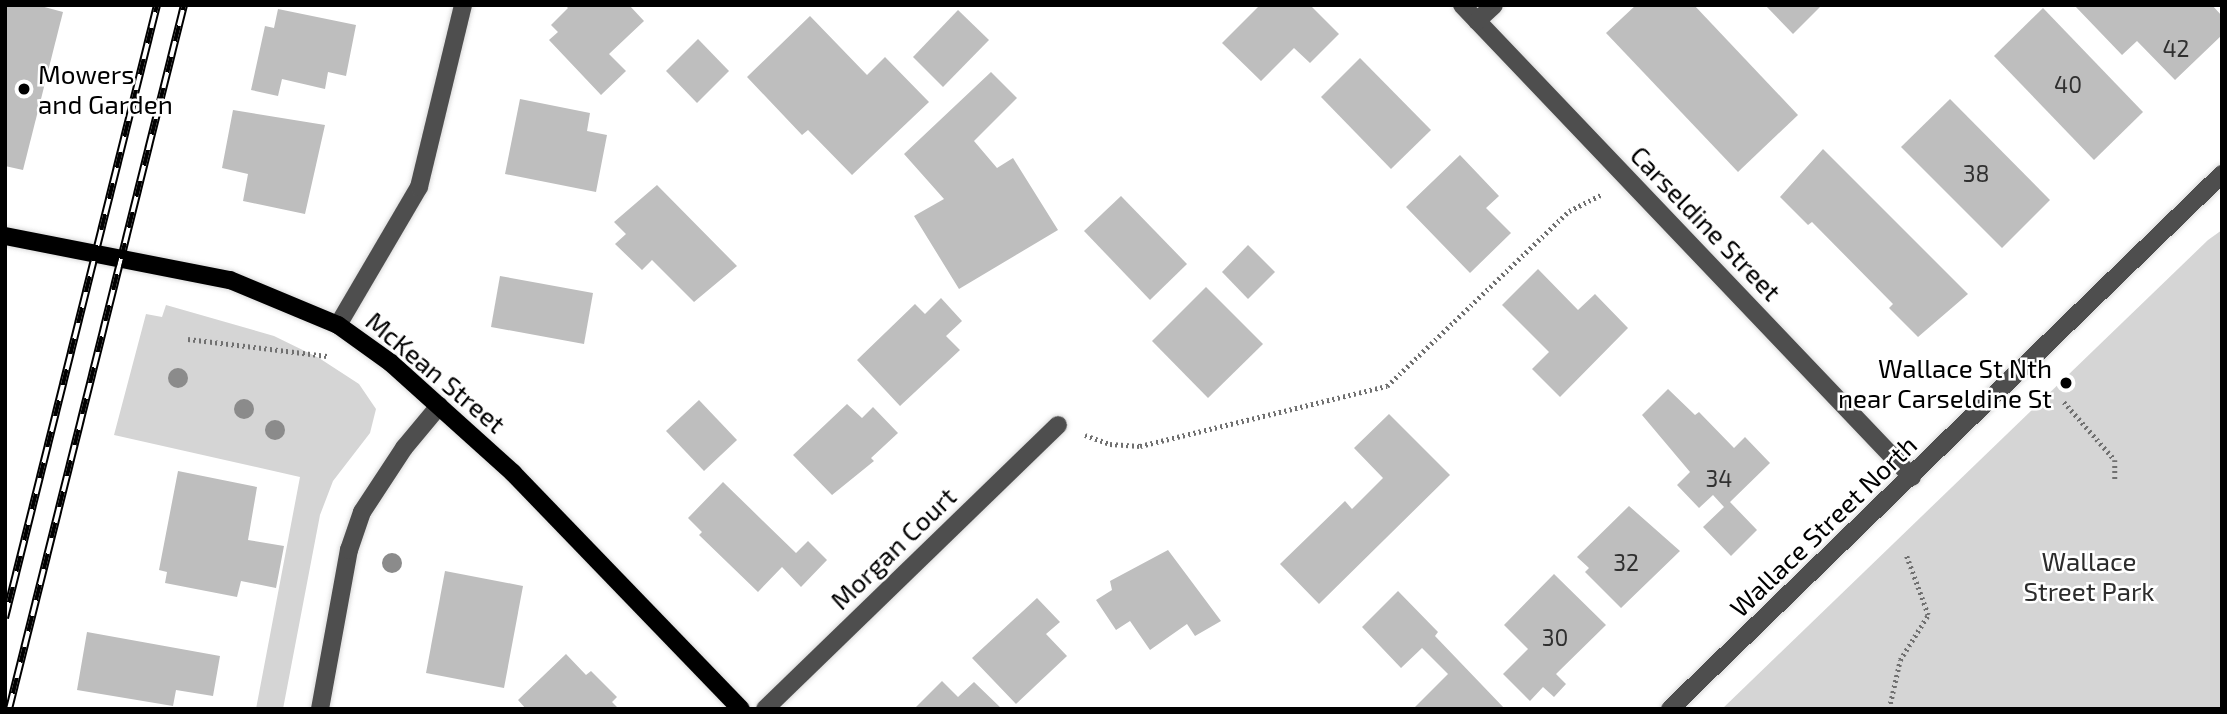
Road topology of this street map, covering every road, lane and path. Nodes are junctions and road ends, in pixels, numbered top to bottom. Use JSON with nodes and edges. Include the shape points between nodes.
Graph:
{"nodes":[{"id":1,"x":463,"y":5,"type":"edge"},
{"id":2,"x":1462,"y":5,"type":"edge"},
{"id":3,"x":1494,"y":5,"type":"edge"},
{"id":4,"x":1477,"y":21,"type":"junction"},
{"id":5,"x":2222,"y":174,"type":"edge"},
{"id":6,"x":1626,"y":177,"type":"junction"},
{"id":7,"x":5,"y":236,"type":"edge"},
{"id":8,"x":338,"y":325,"type":"junction"},
{"id":9,"x":188,"y":340,"type":"dead end"},
{"id":10,"x":336,"y":357,"type":"dead end"},
{"id":11,"x":2064,"y":402,"type":"dead end"},
{"id":12,"x":439,"y":406,"type":"junction"},
{"id":13,"x":1059,"y":425,"type":"joint"},
{"id":14,"x":1912,"y":477,"type":"junction"},
{"id":15,"x":2115,"y":479,"type":"dead end"},
{"id":16,"x":1906,"y":555,"type":"dead end"},
{"id":17,"x":320,"y":709,"type":"edge"},
{"id":18,"x":741,"y":709,"type":"edge"},
{"id":19,"x":765,"y":709,"type":"edge"},
{"id":20,"x":1670,"y":709,"type":"edge"},
{"id":21,"x":1889,"y":709,"type":"edge"}],
"edges":[{"from":1,"to":8,"type":"street","via":[[418,187]]},
{"from":2,"to":4,"type":"street","name":"Carseldine Street"},
{"from":3,"to":4,"type":"street"},
{"from":4,"to":6,"type":"street","name":"Carseldine Street"},
{"from":5,"to":14,"type":"street","name":"Wallace Street North"},
{"from":6,"to":13,"type":"path","via":[[1569,211],[1387,386],[1140,446],[1110,444]]},
{"from":6,"to":14,"type":"street","name":"Carseldine Street"},
{"from":7,"to":8,"type":"main road","name":"McKean Street","via":[[230,280]]},
{"from":8,"to":12,"type":"main road","name":"McKean Street"},
{"from":9,"to":10,"type":"path"},
{"from":11,"to":15,"type":"path","via":[[2115,460]]},
{"from":12,"to":17,"type":"street","via":[[410,439],[362,512],[349,550]]},
{"from":12,"to":18,"type":"main road","name":"McKean Street","via":[[513,473]]},
{"from":13,"to":19,"type":"street","name":"Morgan Court"},
{"from":14,"to":20,"type":"street","name":"Wallace Street North"},
{"from":16,"to":21,"type":"path","via":[[1928,615],[1900,660]]}]}
